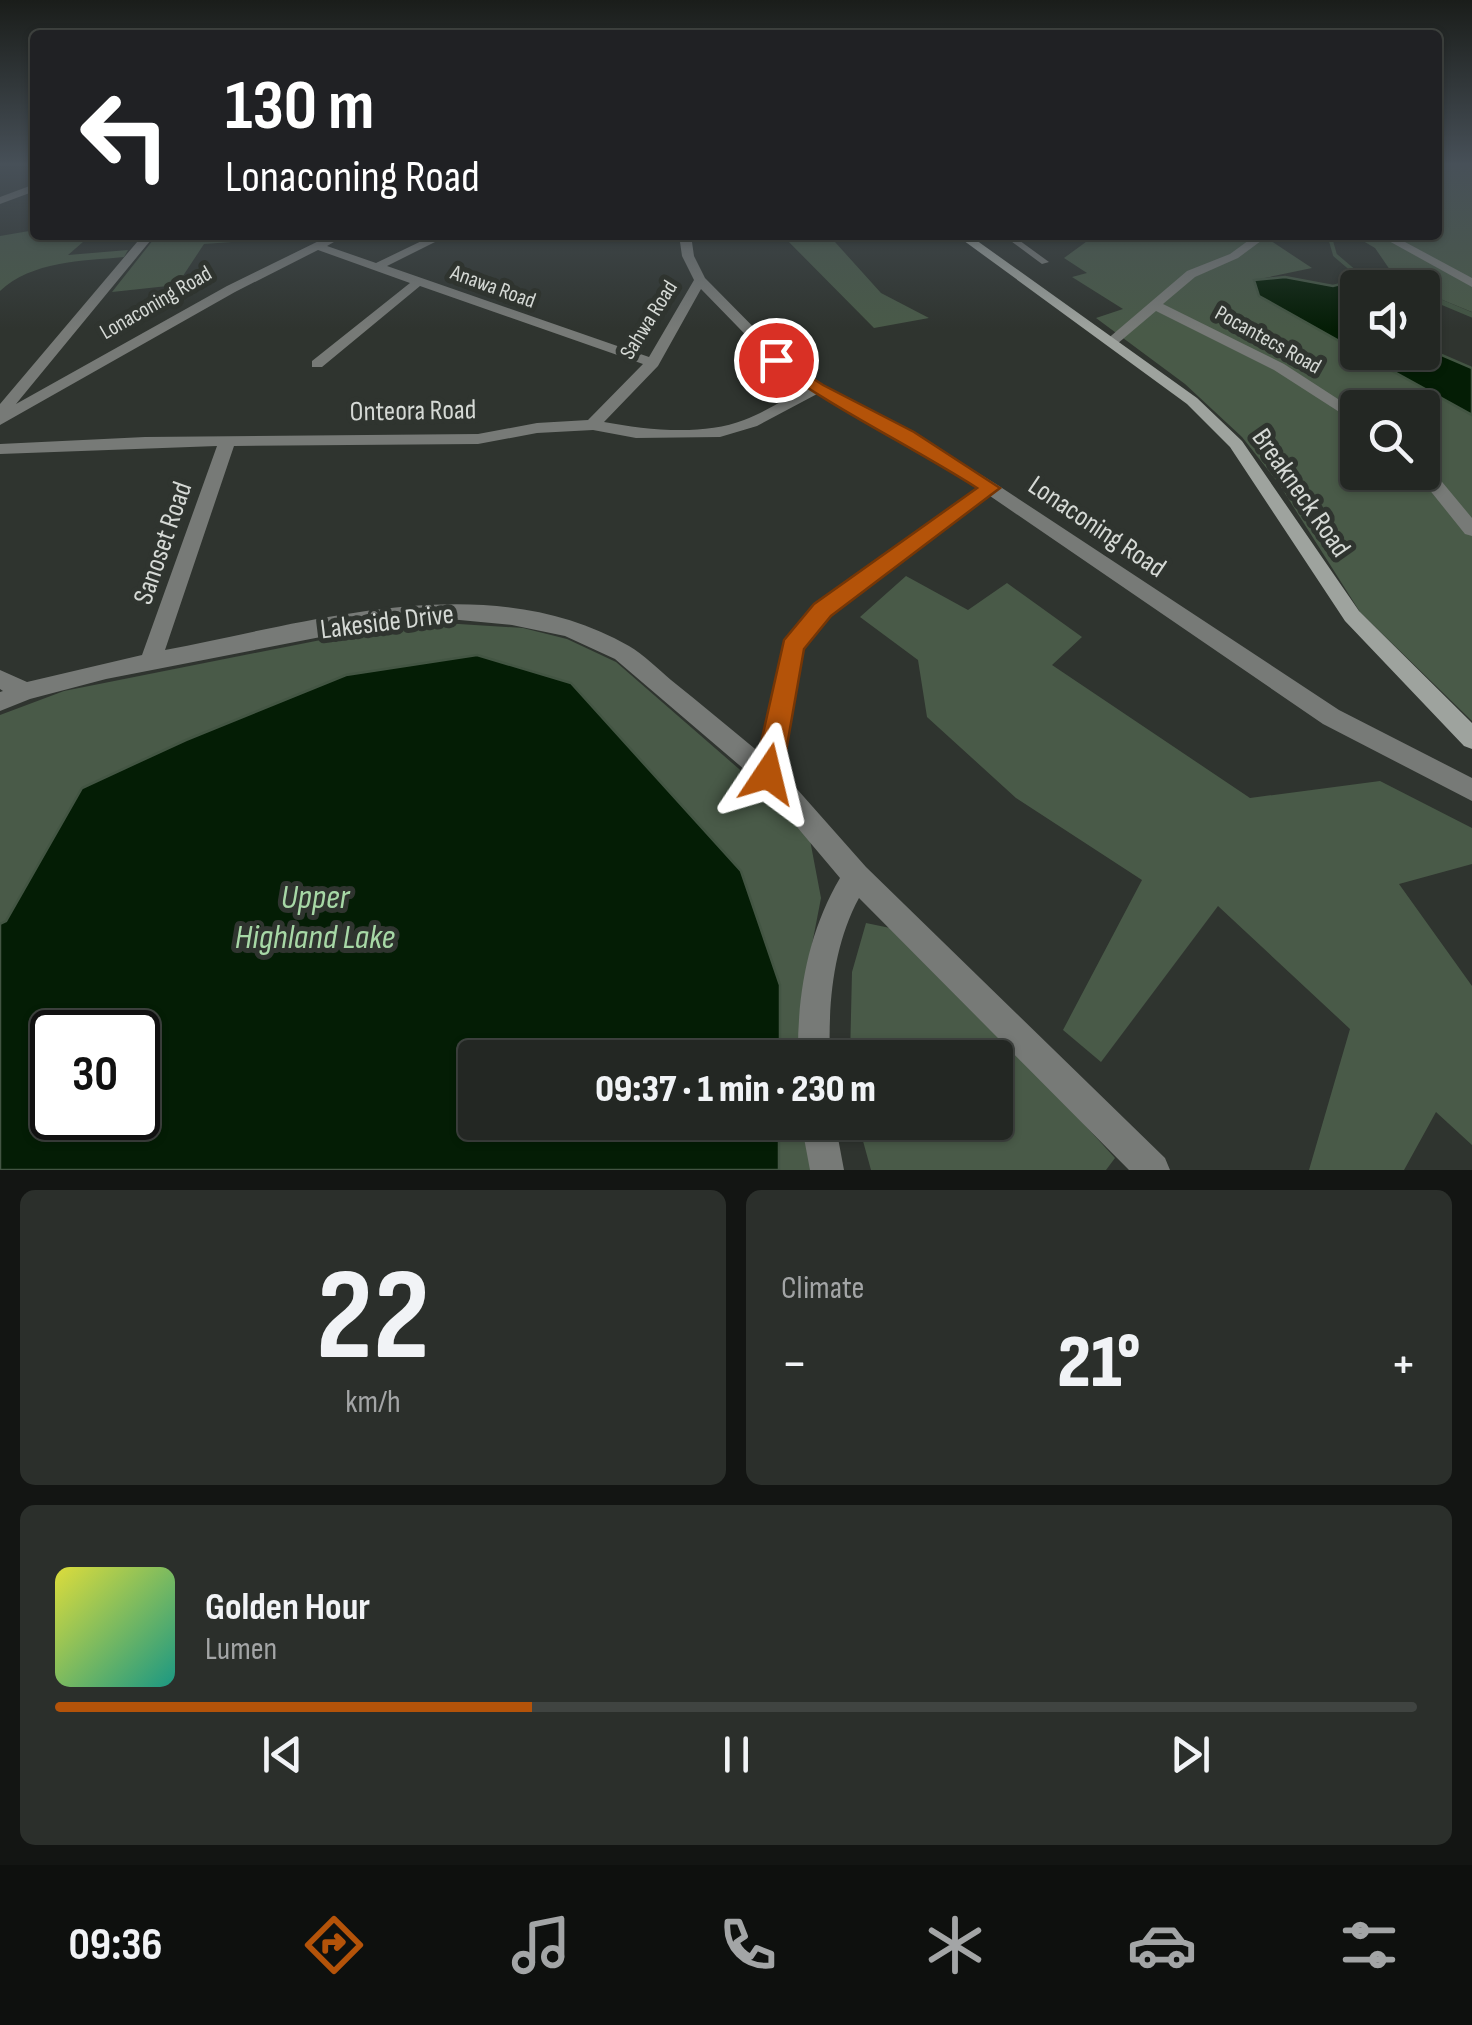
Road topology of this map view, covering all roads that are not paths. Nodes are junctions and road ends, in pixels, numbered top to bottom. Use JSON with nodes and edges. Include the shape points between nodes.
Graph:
{"nodes":[{"id":1,"x":144,"y":240,"type":"edge"},
{"id":2,"x":332,"y":240,"type":"edge"},
{"id":3,"x":433,"y":240,"type":"edge"},
{"id":4,"x":686,"y":240,"type":"edge"},
{"id":5,"x":970,"y":240,"type":"edge"},
{"id":6,"x":1011,"y":240,"type":"edge"},
{"id":7,"x":1256,"y":240,"type":"edge"},
{"id":8,"x":1393,"y":240,"type":"edge"},
{"id":9,"x":319,"y":248,"type":"junction"},
{"id":10,"x":1044,"y":262,"type":"dead end"},
{"id":11,"x":374,"y":268,"type":"junction"},
{"id":12,"x":700,"y":280,"type":"junction"},
{"id":13,"x":418,"y":282,"type":"junction"},
{"id":14,"x":1472,"y":283,"type":"edge"},
{"id":15,"x":1156,"y":305,"type":"junction"},
{"id":16,"x":1112,"y":341,"type":"junction"},
{"id":17,"x":653,"y":363,"type":"junction"},
{"id":18,"x":316,"y":364,"type":"dead end"},
{"id":19,"x":817,"y":388,"type":"junction"},
{"id":20,"x":1340,"y":407,"type":"edge"},
{"id":21,"x":0,"y":418,"type":"edge"},
{"id":22,"x":593,"y":425,"type":"junction"},
{"id":23,"x":228,"y":442,"type":"junction"},
{"id":24,"x":0,"y":449,"type":"edge"},
{"id":25,"x":990,"y":488,"type":"junction"},
{"id":26,"x":1439,"y":490,"type":"edge"},
{"id":27,"x":1472,"y":530,"type":"edge"},
{"id":28,"x":150,"y":663,"type":"junction"},
{"id":29,"x":0,"y":678,"type":"edge"},
{"id":30,"x":26,"y":691,"type":"junction"},
{"id":31,"x":0,"y":702,"type":"edge"},
{"id":32,"x":1472,"y":739,"type":"edge"},
{"id":33,"x":768,"y":774,"type":"junction"},
{"id":34,"x":1472,"y":790,"type":"edge"},
{"id":35,"x":856,"y":876,"type":"junction"},
{"id":36,"x":815,"y":1040,"type":"edge"},
{"id":37,"x":821,"y":1140,"type":"edge"},
{"id":38,"x":827,"y":1170,"type":"edge"},
{"id":39,"x":1153,"y":1170,"type":"edge"}],
"edges":[{"from":1,"to":21,"type":"street"},
{"from":2,"to":9,"type":"street","name":"Lonaconing Road"},
{"from":3,"to":11,"type":"street"},
{"from":4,"to":12,"type":"street","name":"Lonaconing Road"},
{"from":5,"to":16,"type":"street","name":"Breakneck Road"},
{"from":6,"to":10,"type":"lane"},
{"from":7,"to":15,"type":"street","via":[[1191,274]]},
{"from":8,"to":14,"type":"street"},
{"from":9,"to":11,"type":"street","name":"Anawa Road"},
{"from":9,"to":21,"type":"street","name":"Lonaconing Road","via":[[231,289]]},
{"from":11,"to":13,"type":"street","name":"Anawa Road"},
{"from":12,"to":17,"type":"street","name":"Sahwa Road"},
{"from":12,"to":19,"type":"street","name":"Lonaconing Road","via":[[776,360]]},
{"from":13,"to":17,"type":"street","name":"Anawa Road"},
{"from":13,"to":18,"type":"street"},
{"from":15,"to":16,"type":"street"},
{"from":15,"to":20,"type":"street","name":"Pocantecs Road"},
{"from":16,"to":32,"type":"street","name":"Breakneck Road","via":[[1236,444],[1352,616]]},
{"from":17,"to":22,"type":"street","name":"Sahwa Road"},
{"from":19,"to":22,"type":"street","name":"Onteora Road","via":[[720,432],[636,433]]},
{"from":19,"to":25,"type":"street","name":"Lonaconing Road"},
{"from":22,"to":23,"type":"street","name":"Onteora Road","via":[[478,439]]},
{"from":23,"to":24,"type":"street","name":"Onteora Road"},
{"from":23,"to":28,"type":"street","name":"Sanoset Road"},
{"from":25,"to":33,"type":"street","via":[[822,610],[792,647]]},
{"from":25,"to":34,"type":"street","name":"Lonaconing Road","via":[[1332,717]]},
{"from":26,"to":27,"type":"street"},
{"from":28,"to":30,"type":"street","name":"Lakeside Drive"},
{"from":28,"to":33,"type":"street","name":"Lakeside Drive","via":[[372,619],[448,611],[512,617],[570,629],[623,653]]},
{"from":29,"to":30,"type":"street"},
{"from":30,"to":31,"type":"street","name":"Lakeside Drive"},
{"from":33,"to":35,"type":"street","name":"Lakeside Drive"},
{"from":35,"to":36,"type":"street","via":[[838,904],[821,970]]},
{"from":35,"to":39,"type":"street","name":"Lakeside Drive"},
{"from":37,"to":38,"type":"street"}]}
